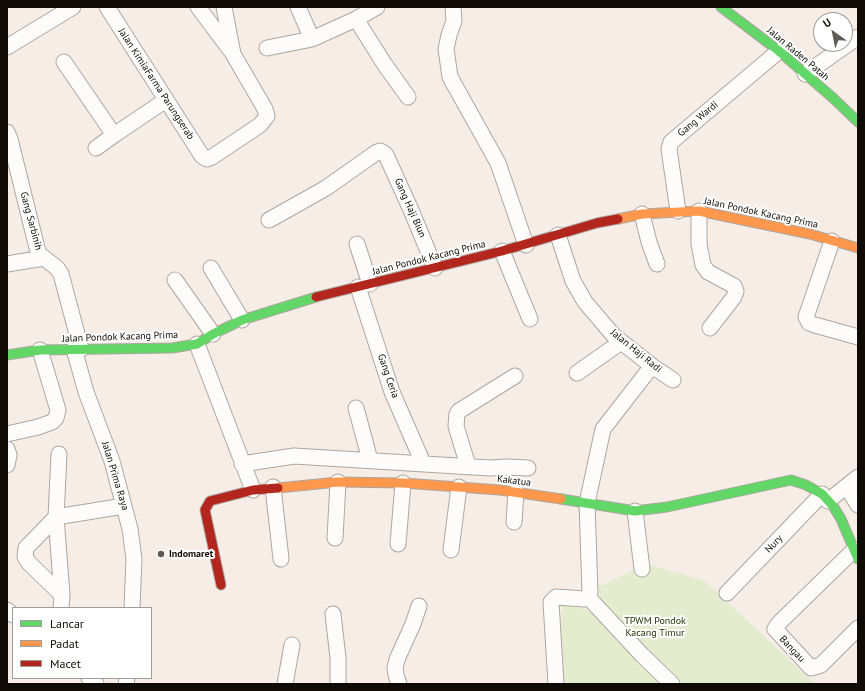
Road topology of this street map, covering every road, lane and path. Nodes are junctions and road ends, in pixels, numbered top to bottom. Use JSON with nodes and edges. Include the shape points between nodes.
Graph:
{"nodes":[{"id":1,"x":73,"y":7,"type":"edge"},
{"id":2,"x":106,"y":7,"type":"edge"},
{"id":3,"x":198,"y":7,"type":"edge"},
{"id":4,"x":224,"y":7,"type":"edge"},
{"id":5,"x":298,"y":7,"type":"edge"},
{"id":6,"x":377,"y":7,"type":"edge"},
{"id":7,"x":453,"y":7,"type":"edge"},
{"id":8,"x":721,"y":7,"type":"edge"},
{"id":9,"x":356,"y":19,"type":"junction"},
{"id":10,"x":858,"y":37,"type":"edge"},
{"id":11,"x":312,"y":39,"type":"junction"},
{"id":12,"x":7,"y":46,"type":"edge"},
{"id":13,"x":267,"y":48,"type":"dead end"},
{"id":14,"x":779,"y":51,"type":"junction"},
{"id":15,"x":233,"y":54,"type":"junction"},
{"id":16,"x":64,"y":62,"type":"dead end"},
{"id":17,"x":805,"y":74,"type":"junction"},
{"id":18,"x":408,"y":96,"type":"dead end"},
{"id":19,"x":166,"y":100,"type":"junction"},
{"id":20,"x":858,"y":122,"type":"edge"},
{"id":21,"x":7,"y":132,"type":"edge"},
{"id":22,"x":114,"y":135,"type":"junction"},
{"id":23,"x":96,"y":148,"type":"dead end"},
{"id":24,"x":699,"y":210,"type":"junction"},
{"id":25,"x":678,"y":211,"type":"junction"},
{"id":26,"x":642,"y":214,"type":"junction"},
{"id":27,"x":269,"y":220,"type":"dead end"},
{"id":28,"x":558,"y":235,"type":"junction"},
{"id":29,"x":832,"y":240,"type":"junction"},
{"id":30,"x":357,"y":244,"type":"dead end"},
{"id":31,"x":526,"y":244,"type":"junction"},
{"id":32,"x":858,"y":248,"type":"edge"},
{"id":33,"x":502,"y":251,"type":"junction"},
{"id":34,"x":44,"y":258,"type":"junction"},
{"id":35,"x":7,"y":264,"type":"edge"},
{"id":36,"x":657,"y":264,"type":"dead end"},
{"id":37,"x":211,"y":268,"type":"dead end"},
{"id":38,"x":435,"y":268,"type":"junction"},
{"id":39,"x":176,"y":280,"type":"dead end"},
{"id":40,"x":364,"y":285,"type":"junction"},
{"id":41,"x":530,"y":319,"type":"dead end"},
{"id":42,"x":242,"y":320,"type":"junction"},
{"id":43,"x":710,"y":328,"type":"dead end"},
{"id":44,"x":214,"y":334,"type":"junction"},
{"id":45,"x":858,"y":337,"type":"edge"},
{"id":46,"x":621,"y":342,"type":"junction"},
{"id":47,"x":198,"y":344,"type":"junction"},
{"id":48,"x":78,"y":349,"type":"junction"},
{"id":49,"x":40,"y":350,"type":"junction"},
{"id":50,"x":7,"y":354,"type":"edge"},
{"id":51,"x":652,"y":366,"type":"junction"},
{"id":52,"x":577,"y":373,"type":"dead end"},
{"id":53,"x":515,"y":376,"type":"dead end"},
{"id":54,"x":673,"y":380,"type":"dead end"},
{"id":55,"x":356,"y":408,"type":"dead end"},
{"id":56,"x":7,"y":434,"type":"edge"},
{"id":57,"x":7,"y":449,"type":"edge"},
{"id":58,"x":59,"y":454,"type":"dead end"},
{"id":59,"x":370,"y":460,"type":"junction"},
{"id":60,"x":242,"y":464,"type":"junction"},
{"id":61,"x":423,"y":464,"type":"junction"},
{"id":62,"x":7,"y":465,"type":"edge"},
{"id":63,"x":468,"y":466,"type":"junction"},
{"id":64,"x":528,"y":468,"type":"dead end"},
{"id":65,"x":338,"y":482,"type":"junction"},
{"id":66,"x":402,"y":483,"type":"junction"},
{"id":67,"x":273,"y":487,"type":"junction"},
{"id":68,"x":458,"y":487,"type":"junction"},
{"id":69,"x":253,"y":490,"type":"junction"},
{"id":70,"x":838,"y":491,"type":"edge"},
{"id":71,"x":516,"y":492,"type":"junction"},
{"id":72,"x":587,"y":503,"type":"junction"},
{"id":73,"x":858,"y":505,"type":"edge"},
{"id":74,"x":124,"y":506,"type":"junction"},
{"id":75,"x":635,"y":511,"type":"junction"},
{"id":76,"x":56,"y":517,"type":"junction"},
{"id":77,"x":514,"y":522,"type":"dead end"},
{"id":78,"x":335,"y":538,"type":"dead end"},
{"id":79,"x":398,"y":544,"type":"dead end"},
{"id":80,"x":451,"y":550,"type":"dead end"},
{"id":81,"x":856,"y":555,"type":"edge"},
{"id":82,"x":281,"y":559,"type":"dead end"},
{"id":83,"x":642,"y":569,"type":"dead end"},
{"id":84,"x":221,"y":585,"type":"dead end"},
{"id":85,"x":727,"y":593,"type":"dead end"},
{"id":86,"x":588,"y":596,"type":"junction"},
{"id":87,"x":61,"y":601,"type":"edge"},
{"id":88,"x":419,"y":606,"type":"dead end"},
{"id":89,"x":132,"y":607,"type":"edge"},
{"id":90,"x":333,"y":614,"type":"dead end"},
{"id":91,"x":858,"y":628,"type":"edge"},
{"id":92,"x":292,"y":645,"type":"dead end"},
{"id":93,"x":285,"y":684,"type":"edge"},
{"id":94,"x":338,"y":684,"type":"edge"},
{"id":95,"x":399,"y":684,"type":"edge"},
{"id":96,"x":556,"y":684,"type":"edge"},
{"id":97,"x":672,"y":684,"type":"edge"}],
"edges":[{"from":1,"to":12,"type":"street"},
{"from":2,"to":19,"type":"street","name":"Jalan KimiaFarma Parungserab"},
{"from":3,"to":15,"type":"street"},
{"from":4,"to":15,"type":"street"},
{"from":5,"to":11,"type":"street"},
{"from":6,"to":9,"type":"street"},
{"from":7,"to":31,"type":"street","via":[[454,21],[446,49],[450,77],[498,163]]},
{"from":8,"to":14,"type":"street","name":"Jalan Raden Patah"},
{"from":9,"to":11,"type":"street"},
{"from":9,"to":18,"type":"street"},
{"from":10,"to":17,"type":"street"},
{"from":11,"to":13,"type":"street"},
{"from":14,"to":17,"type":"street","name":"Jalan Raden Patah"},
{"from":14,"to":25,"type":"street","name":"Gang Wardi","via":[[671,142],[669,149]]},
{"from":15,"to":19,"type":"street","name":"Jalan KimiaFarma Parungserab","via":[[265,109],[265,120],[260,125],[207,159],[202,156]]},
{"from":16,"to":22,"type":"street"},
{"from":17,"to":20,"type":"street","name":"Jalan Raden Patah"},
{"from":19,"to":22,"type":"street"},
{"from":21,"to":34,"type":"street","name":"Gang Sarbinih","via":[[37,248]]},
{"from":22,"to":23,"type":"street"},
{"from":24,"to":25,"type":"street","name":"Jalan Pondok Kacang Prima"},
{"from":24,"to":29,"type":"street","name":"Jalan Pondok Kacang Prima"},
{"from":24,"to":43,"type":"street","via":[[699,244],[703,265],[708,272],[734,286],[736,291]]},
{"from":25,"to":26,"type":"street","name":"Jalan Pondok Kacang Prima"},
{"from":26,"to":28,"type":"street","name":"Jalan Pondok Kacang Prima","via":[[597,223]]},
{"from":26,"to":36,"type":"street"},
{"from":27,"to":38,"type":"street","name":"Gang Haji Biun","via":[[326,188],[380,151],[386,155]]},
{"from":28,"to":31,"type":"street","name":"Jalan Pondok Kacang Prima"},
{"from":28,"to":46,"type":"street","name":"Jalan Haji Radi","via":[[573,281],[585,302]]},
{"from":29,"to":32,"type":"street","name":"Jalan Pondok Kacang Prima"},
{"from":29,"to":45,"type":"street","via":[[806,317],[815,326]]},
{"from":30,"to":40,"type":"street","name":"Gang Ceria"},
{"from":31,"to":33,"type":"street","name":"Jalan Pondok Kacang Prima"},
{"from":33,"to":38,"type":"street","name":"Jalan Pondok Kacang Prima"},
{"from":33,"to":41,"type":"street"},
{"from":34,"to":35,"type":"street"},
{"from":34,"to":48,"type":"street","name":"Gang Sarbinih","via":[[61,274]]},
{"from":37,"to":42,"type":"street"},
{"from":38,"to":40,"type":"street","name":"Jalan Pondok Kacang Prima"},
{"from":39,"to":44,"type":"street"},
{"from":40,"to":42,"type":"street","name":"Jalan Pondok Kacang Prima"},
{"from":40,"to":61,"type":"street","name":"Gang Ceria","via":[[392,392]]},
{"from":42,"to":44,"type":"street","name":"Jalan Pondok Kacang Prima"},
{"from":44,"to":47,"type":"street","name":"Jalan Pondok Kacang Prima"},
{"from":46,"to":51,"type":"street","name":"Jalan Haji Radi"},
{"from":46,"to":52,"type":"street"},
{"from":47,"to":48,"type":"street","name":"Jalan Pondok Kacang Prima","via":[[172,348]]},
{"from":47,"to":60,"type":"street"},
{"from":48,"to":49,"type":"street","name":"Jalan Pondok Kacang Prima"},
{"from":48,"to":74,"type":"street","name":"Jalan Prima Raya","via":[[86,392],[112,461]]},
{"from":49,"to":50,"type":"street","name":"Jalan Pondok Kacang Prima"},
{"from":49,"to":56,"type":"street","via":[[58,410],[56,418],[38,428]]},
{"from":51,"to":54,"type":"street","name":"Jalan Haji Radi"},
{"from":51,"to":72,"type":"street","via":[[603,429]]},
{"from":53,"to":63,"type":"street","via":[[457,414],[456,426]]},
{"from":55,"to":59,"type":"street"},
{"from":57,"to":62,"type":"street"},
{"from":58,"to":76,"type":"street"},
{"from":59,"to":60,"type":"street","via":[[294,456]]},
{"from":59,"to":61,"type":"street"},
{"from":60,"to":69,"type":"street"},
{"from":61,"to":63,"type":"street"},
{"from":63,"to":64,"type":"street"},
{"from":65,"to":66,"type":"street","name":"Kakatua"},
{"from":65,"to":67,"type":"street","name":"Kakatua"},
{"from":65,"to":78,"type":"street"},
{"from":66,"to":68,"type":"street","name":"Kakatua"},
{"from":66,"to":79,"type":"street"},
{"from":67,"to":69,"type":"street","name":"Kakatua"},
{"from":67,"to":82,"type":"street"},
{"from":68,"to":71,"type":"street","name":"Kakatua"},
{"from":68,"to":80,"type":"street"},
{"from":69,"to":84,"type":"street","name":"Kakatua","via":[[210,501],[205,510]]},
{"from":70,"to":73,"type":"street"},
{"from":70,"to":75,"type":"street","name":"Kakatua","via":[[791,480],[667,507]]},
{"from":70,"to":81,"type":"street","name":"Kakatua","via":[[841,519]]},
{"from":70,"to":85,"type":"street","name":"Nury"},
{"from":71,"to":72,"type":"street","name":"Kakatua"},
{"from":71,"to":77,"type":"street"},
{"from":72,"to":75,"type":"street","name":"Kakatua"},
{"from":72,"to":86,"type":"street","via":[[590,593]]},
{"from":74,"to":76,"type":"street"},
{"from":74,"to":89,"type":"street","name":"Jalan Prima Raya","via":[[134,559]]},
{"from":75,"to":83,"type":"street"},
{"from":76,"to":87,"type":"street"},
{"from":76,"to":87,"type":"street","via":[[26,548],[25,557]]},
{"from":81,"to":91,"type":"street","name":"Bangau","via":[[778,623],[775,629],[811,668],[822,665]]},
{"from":86,"to":96,"type":"street","via":[[584,599],[556,598],[552,602]]},
{"from":86,"to":97,"type":"street"},
{"from":88,"to":95,"type":"street","via":[[395,667]]},
{"from":90,"to":94,"type":"street"},
{"from":92,"to":93,"type":"street"}]}
